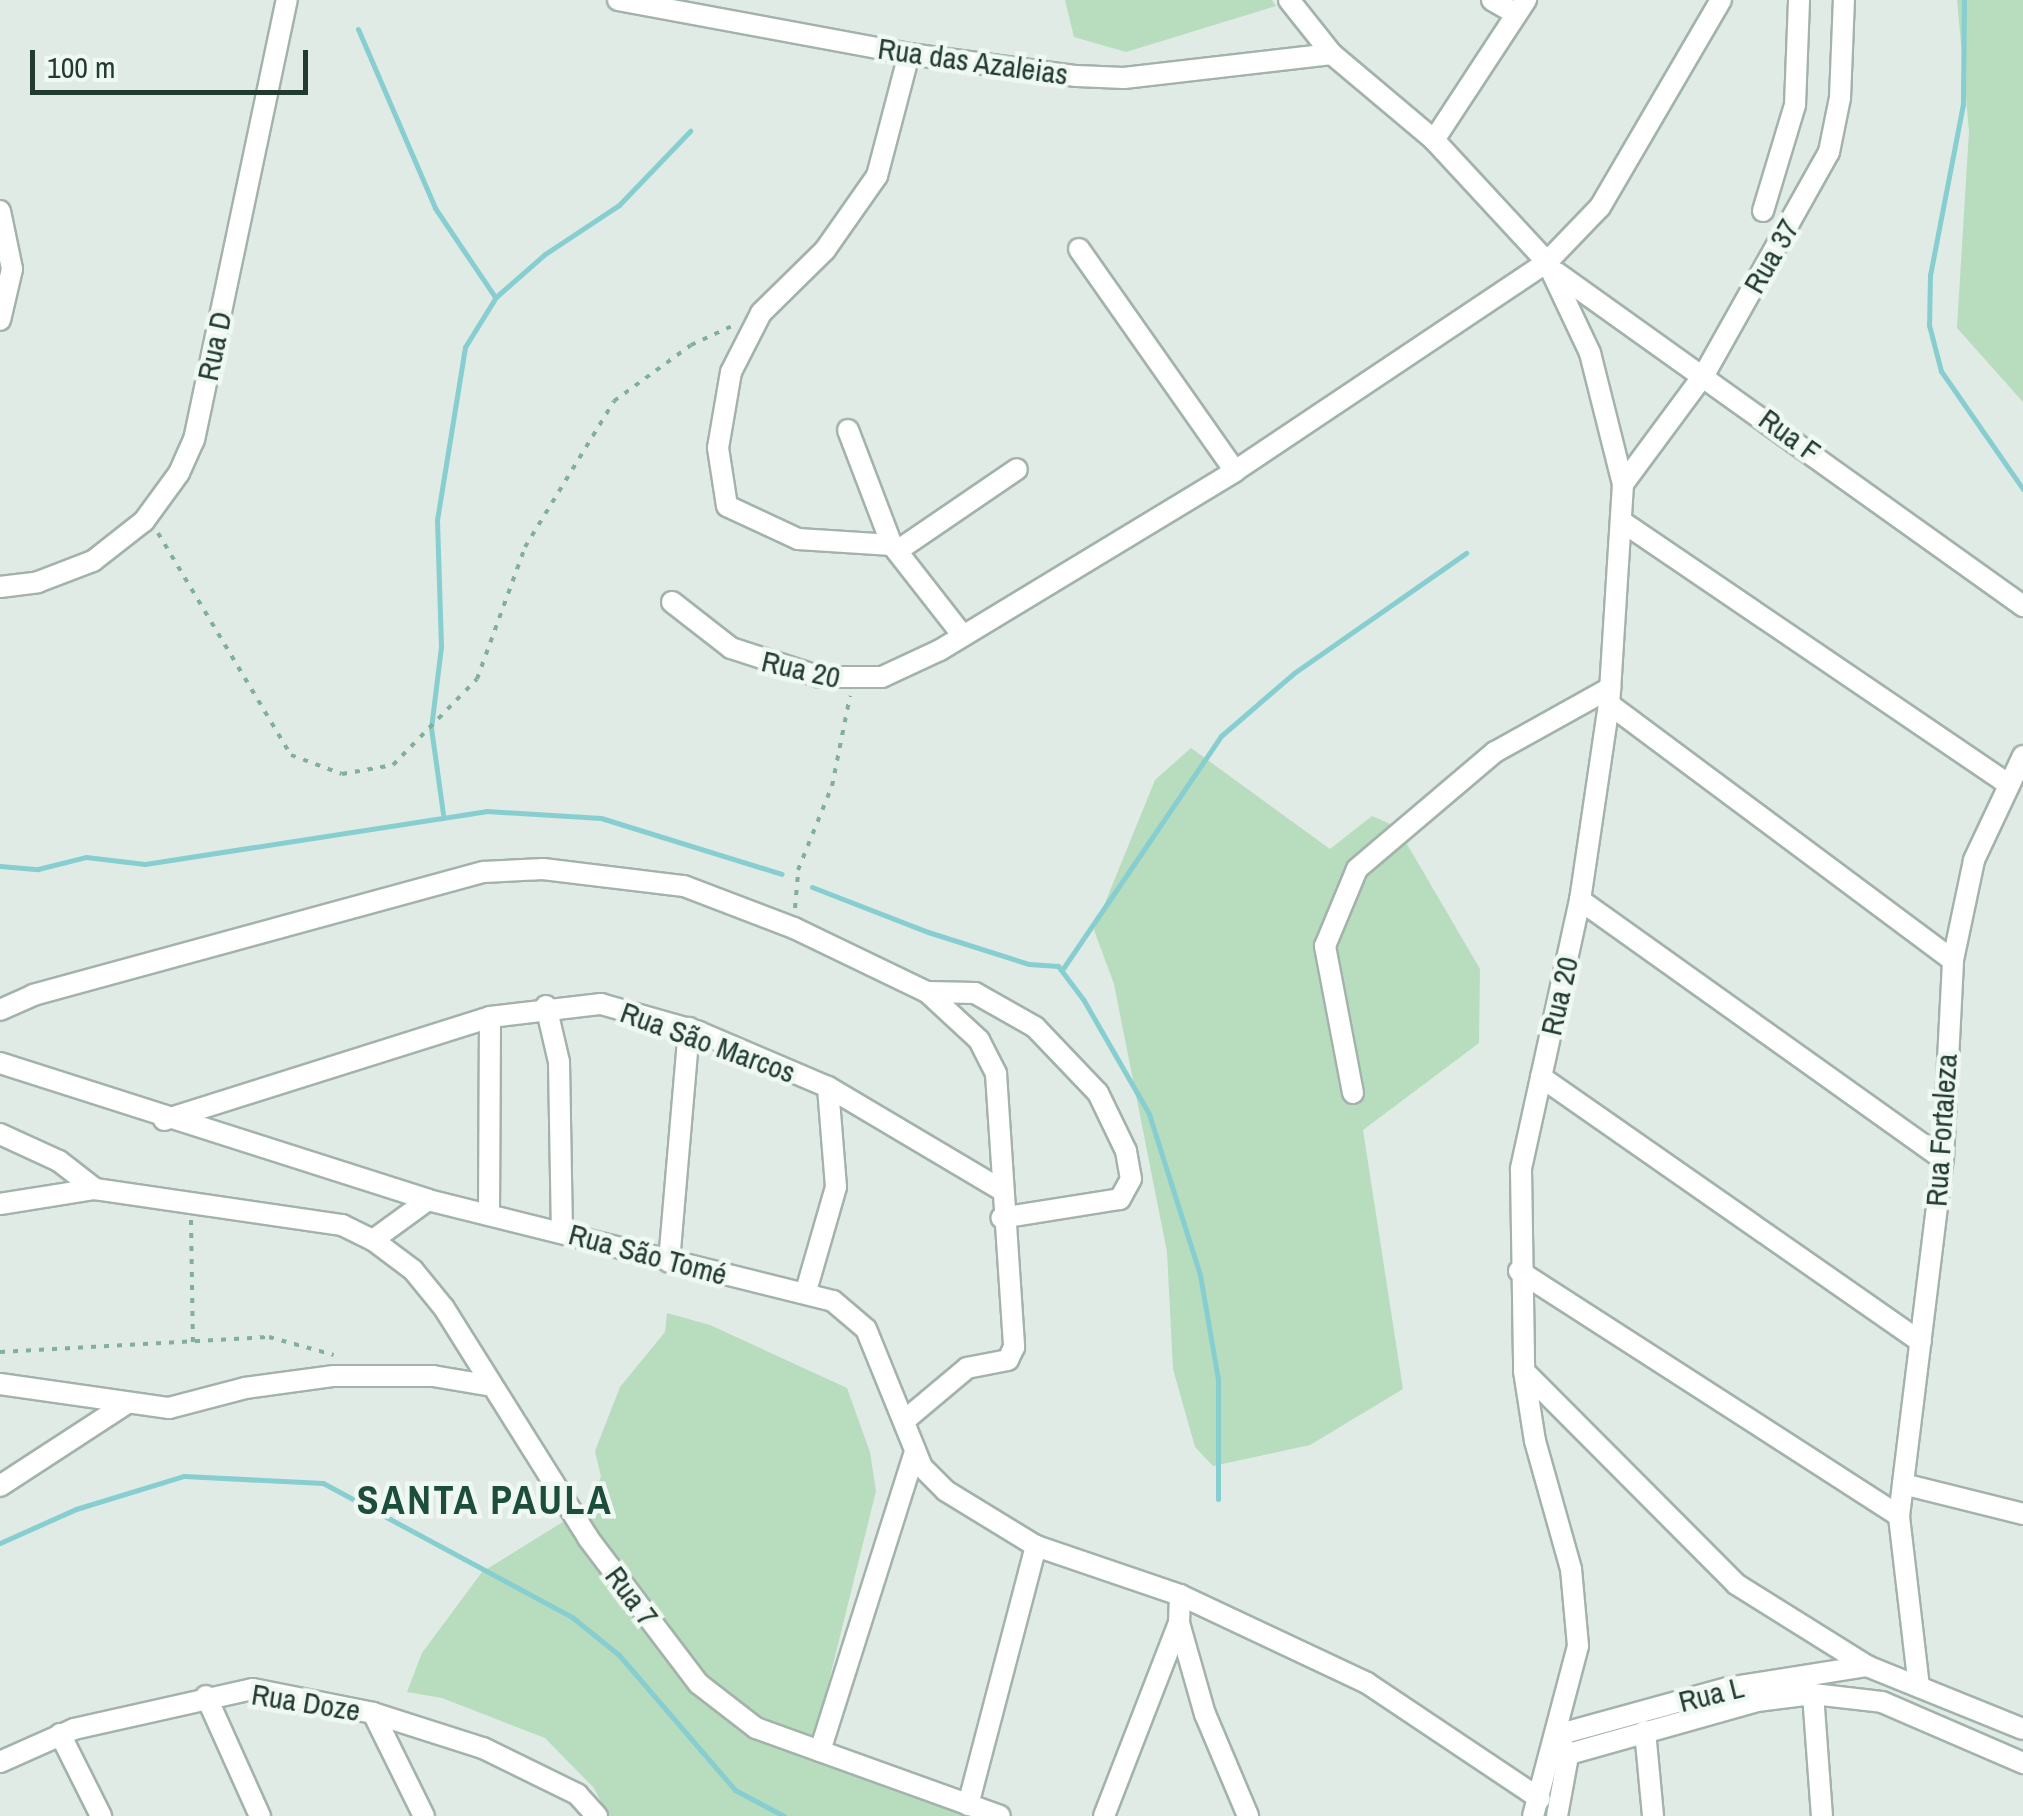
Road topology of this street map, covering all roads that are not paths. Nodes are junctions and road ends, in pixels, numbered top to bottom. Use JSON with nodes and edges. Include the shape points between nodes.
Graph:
{"nodes":[{"id":1,"x":287,"y":0,"type":"edge"},
{"id":2,"x":618,"y":0,"type":"edge"},
{"id":3,"x":1492,"y":0,"type":"edge"},
{"id":4,"x":1722,"y":0,"type":"edge"},
{"id":5,"x":1799,"y":0,"type":"edge"},
{"id":6,"x":1844,"y":0,"type":"edge"},
{"id":7,"x":1292,"y":2,"type":"edge"},
{"id":8,"x":1521,"y":7,"type":"edge"},
{"id":9,"x":908,"y":54,"type":"junction"},
{"id":10,"x":1332,"y":54,"type":"junction"},
{"id":11,"x":1434,"y":140,"type":"junction"},
{"id":12,"x":0,"y":211,"type":"edge"},
{"id":13,"x":1763,"y":211,"type":"dead end"},
{"id":14,"x":1079,"y":249,"type":"dead end"},
{"id":15,"x":1550,"y":266,"type":"junction"},
{"id":16,"x":0,"y":320,"type":"edge"},
{"id":17,"x":1704,"y":373,"type":"junction"},
{"id":18,"x":848,"y":430,"type":"dead end"},
{"id":19,"x":1017,"y":469,"type":"dead end"},
{"id":20,"x":1235,"y":471,"type":"junction"},
{"id":21,"x":1623,"y":484,"type":"junction"},
{"id":22,"x":1624,"y":523,"type":"junction"},
{"id":23,"x":895,"y":548,"type":"junction"},
{"id":24,"x":0,"y":587,"type":"edge"},
{"id":25,"x":672,"y":602,"type":"dead end"},
{"id":26,"x":2023,"y":606,"type":"edge"},
{"id":27,"x":963,"y":636,"type":"junction"},
{"id":28,"x":1609,"y":696,"type":"junction"},
{"id":29,"x":2023,"y":756,"type":"edge"},
{"id":30,"x":2007,"y":782,"type":"junction"},
{"id":31,"x":1580,"y":900,"type":"junction"},
{"id":32,"x":1954,"y":960,"type":"junction"},
{"id":33,"x":927,"y":992,"type":"junction"},
{"id":34,"x":5,"y":1002,"type":"edge"},
{"id":35,"x":546,"y":1006,"type":"junction"},
{"id":36,"x":490,"y":1018,"type":"junction"},
{"id":37,"x":689,"y":1028,"type":"junction"},
{"id":38,"x":0,"y":1063,"type":"edge"},
{"id":39,"x":1541,"y":1077,"type":"junction"},
{"id":40,"x":828,"y":1087,"type":"junction"},
{"id":41,"x":1353,"y":1093,"type":"dead end"},
{"id":42,"x":164,"y":1120,"type":"junction"},
{"id":43,"x":0,"y":1134,"type":"edge"},
{"id":44,"x":1943,"y":1159,"type":"junction"},
{"id":45,"x":94,"y":1189,"type":"junction"},
{"id":46,"x":1000,"y":1189,"type":"junction"},
{"id":47,"x":428,"y":1200,"type":"junction"},
{"id":48,"x":0,"y":1204,"type":"edge"},
{"id":49,"x":489,"y":1211,"type":"junction"},
{"id":50,"x":1002,"y":1218,"type":"junction"},
{"id":51,"x":562,"y":1232,"type":"junction"},
{"id":52,"x":373,"y":1240,"type":"junction"},
{"id":53,"x":669,"y":1262,"type":"junction"},
{"id":54,"x":1520,"y":1271,"type":"junction"},
{"id":55,"x":806,"y":1292,"type":"junction"},
{"id":56,"x":1921,"y":1342,"type":"junction"},
{"id":57,"x":1524,"y":1371,"type":"junction"},
{"id":58,"x":0,"y":1384,"type":"edge"},
{"id":59,"x":492,"y":1386,"type":"junction"},
{"id":60,"x":126,"y":1404,"type":"junction"},
{"id":61,"x":905,"y":1420,"type":"junction"},
{"id":62,"x":915,"y":1452,"type":"junction"},
{"id":63,"x":1903,"y":1484,"type":"junction"},
{"id":64,"x":0,"y":1486,"type":"edge"},
{"id":65,"x":2023,"y":1514,"type":"edge"},
{"id":66,"x":1899,"y":1516,"type":"junction"},
{"id":67,"x":1036,"y":1546,"type":"junction"},
{"id":68,"x":1180,"y":1596,"type":"junction"},
{"id":69,"x":1179,"y":1623,"type":"junction"},
{"id":70,"x":1868,"y":1666,"type":"junction"},
{"id":71,"x":1919,"y":1687,"type":"junction"},
{"id":72,"x":1813,"y":1694,"type":"junction"},
{"id":73,"x":206,"y":1696,"type":"junction"},
{"id":74,"x":372,"y":1713,"type":"junction"},
{"id":75,"x":2023,"y":1729,"type":"edge"},
{"id":76,"x":1645,"y":1731,"type":"junction"},
{"id":77,"x":60,"y":1734,"type":"junction"},
{"id":78,"x":1557,"y":1736,"type":"junction"},
{"id":79,"x":820,"y":1751,"type":"junction"},
{"id":80,"x":1559,"y":1758,"type":"junction"},
{"id":81,"x":0,"y":1762,"type":"edge"},
{"id":82,"x":2023,"y":1762,"type":"edge"},
{"id":83,"x":968,"y":1805,"type":"junction"},
{"id":84,"x":1536,"y":1807,"type":"edge"},
{"id":85,"x":101,"y":1816,"type":"edge"},
{"id":86,"x":260,"y":1816,"type":"edge"},
{"id":87,"x":424,"y":1816,"type":"edge"},
{"id":88,"x":597,"y":1816,"type":"edge"},
{"id":89,"x":1000,"y":1816,"type":"edge"},
{"id":90,"x":1104,"y":1816,"type":"edge"},
{"id":91,"x":1248,"y":1816,"type":"edge"},
{"id":92,"x":1557,"y":1816,"type":"edge"},
{"id":93,"x":1653,"y":1816,"type":"edge"},
{"id":94,"x":1822,"y":1816,"type":"edge"}],
"edges":[{"from":1,"to":24,"type":"street","name":"Rua D","via":[[194,440],[144,520],[93,561],[38,582]]},
{"from":2,"to":9,"type":"street","name":"Rua das Azaleias"},
{"from":3,"to":8,"type":"street"},
{"from":4,"to":15,"type":"street","via":[[1600,207]]},
{"from":5,"to":13,"type":"street","via":[[1796,105]]},
{"from":6,"to":17,"type":"street","name":"Rua 37","via":[[1840,98],[1830,152]]},
{"from":7,"to":10,"type":"street","name":"Rua 20"},
{"from":8,"to":11,"type":"street"},
{"from":9,"to":10,"type":"street","name":"Rua das Azaleias","via":[[1124,78]]},
{"from":9,"to":23,"type":"street","via":[[877,176],[825,250],[761,313],[731,372],[718,448],[727,506],[798,539]]},
{"from":10,"to":11,"type":"street","name":"Rua 20"},
{"from":11,"to":15,"type":"street","name":"Rua 20"},
{"from":12,"to":16,"type":"street","via":[[12,269]]},
{"from":14,"to":20,"type":"street"},
{"from":15,"to":17,"type":"street","name":"Rua F"},
{"from":15,"to":20,"type":"street","name":"Rua 20"},
{"from":15,"to":21,"type":"street","name":"Rua 20","via":[[1590,353]]},
{"from":17,"to":21,"type":"street","name":"Rua 37"},
{"from":17,"to":26,"type":"street","name":"Rua F"},
{"from":18,"to":23,"type":"street"},
{"from":19,"to":23,"type":"street"},
{"from":20,"to":27,"type":"street","name":"Rua 20"},
{"from":21,"to":22,"type":"street","name":"Rua 20"},
{"from":22,"to":28,"type":"street","name":"Rua 20"},
{"from":22,"to":30,"type":"street"},
{"from":23,"to":27,"type":"street"},
{"from":25,"to":27,"type":"street","name":"Rua 20","via":[[760,662],[853,682],[910,667]]},
{"from":28,"to":31,"type":"street","name":"Rua 20"},
{"from":28,"to":32,"type":"street"},
{"from":28,"to":41,"type":"street","via":[[1495,752],[1357,868],[1325,946]]},
{"from":29,"to":30,"type":"street","name":"Rua Fortaleza"},
{"from":30,"to":32,"type":"street","name":"Rua Fortaleza","via":[[1962,898]]},
{"from":31,"to":39,"type":"street","name":"Rua 20"},
{"from":31,"to":44,"type":"street"},
{"from":32,"to":44,"type":"street","name":"Rua Fortaleza"},
{"from":33,"to":34,"type":"street","via":[[794,928],[684,886],[543,869],[434,884],[198,955]]},
{"from":33,"to":46,"type":"street","via":[[991,1058],[1003,1111]]},
{"from":33,"to":50,"type":"street","via":[[975,994],[1035,1027],[1098,1093],[1126,1151],[1132,1179],[1120,1199]]},
{"from":35,"to":36,"type":"street","name":"Rua São Marcos"},
{"from":35,"to":37,"type":"street","name":"Rua São Marcos","via":[[601,1004]]},
{"from":35,"to":51,"type":"street","via":[[559,1062]]},
{"from":36,"to":42,"type":"street","name":"Rua São Marcos"},
{"from":36,"to":49,"type":"street"},
{"from":37,"to":40,"type":"street","name":"Rua São Marcos"},
{"from":37,"to":53,"type":"street"},
{"from":38,"to":42,"type":"street","name":"Rua São Tomé"},
{"from":39,"to":54,"type":"street","name":"Rua 20","via":[[1521,1170]]},
{"from":39,"to":56,"type":"street"},
{"from":40,"to":46,"type":"street","name":"Rua São Marcos"},
{"from":40,"to":55,"type":"street","via":[[836,1187]]},
{"from":42,"to":47,"type":"street","name":"Rua São Tomé"},
{"from":43,"to":45,"type":"street","via":[[59,1160]]},
{"from":44,"to":56,"type":"street","name":"Rua Fortaleza"},
{"from":45,"to":48,"type":"street","name":"Rua 7"},
{"from":45,"to":52,"type":"street","name":"Rua 7","via":[[342,1225]]},
{"from":46,"to":50,"type":"street"},
{"from":47,"to":49,"type":"street","name":"Rua São Tomé"},
{"from":47,"to":52,"type":"street"},
{"from":49,"to":51,"type":"street","name":"Rua São Tomé"},
{"from":50,"to":61,"type":"street","via":[[1012,1355],[967,1368]]},
{"from":51,"to":53,"type":"street","name":"Rua São Tomé"},
{"from":52,"to":59,"type":"street","name":"Rua 7","via":[[413,1270]]},
{"from":53,"to":55,"type":"street","name":"Rua São Tomé"},
{"from":54,"to":57,"type":"street","name":"Rua 20"},
{"from":54,"to":66,"type":"street"},
{"from":55,"to":61,"type":"street","name":"Rua São Tomé","via":[[833,1300],[866,1329]]},
{"from":56,"to":63,"type":"street","name":"Rua Fortaleza"},
{"from":57,"to":70,"type":"street","via":[[1704,1558]]},
{"from":57,"to":78,"type":"street","name":"Rua 20","via":[[1577,1603],[1578,1646]]},
{"from":58,"to":60,"type":"street"},
{"from":59,"to":60,"type":"street","via":[[376,1373],[244,1388],[184,1408]]},
{"from":59,"to":79,"type":"street","name":"Rua 7","via":[[588,1538],[699,1684],[756,1728]]},
{"from":60,"to":64,"type":"street"},
{"from":61,"to":62,"type":"street","name":"Rua São Tomé"},
{"from":62,"to":67,"type":"street","name":"Rua São Tomé","via":[[932,1480]]},
{"from":62,"to":79,"type":"street"},
{"from":63,"to":65,"type":"street"},
{"from":63,"to":66,"type":"street","name":"Rua Fortaleza"},
{"from":66,"to":71,"type":"street","name":"Rua Fortaleza"},
{"from":67,"to":68,"type":"street","name":"Rua São Tomé"},
{"from":67,"to":83,"type":"street"},
{"from":68,"to":69,"type":"street"},
{"from":68,"to":84,"type":"street","name":"Rua São Tomé","via":[[1367,1684]]},
{"from":69,"to":90,"type":"street"},
{"from":69,"to":91,"type":"street","via":[[1204,1714]]},
{"from":70,"to":71,"type":"street"},
{"from":70,"to":78,"type":"street","name":"Rua L","via":[[1728,1688]]},
{"from":71,"to":75,"type":"street"},
{"from":72,"to":76,"type":"street"},
{"from":72,"to":82,"type":"street","via":[[1882,1702]]},
{"from":72,"to":94,"type":"street"},
{"from":73,"to":74,"type":"street","name":"Rua Doze","via":[[282,1692]]},
{"from":73,"to":77,"type":"street","name":"Rua Doze"},
{"from":73,"to":86,"type":"street"},
{"from":74,"to":87,"type":"street"},
{"from":74,"to":88,"type":"street","name":"Rua Doze","via":[[508,1757],[577,1794]]},
{"from":76,"to":80,"type":"street"},
{"from":76,"to":93,"type":"street"},
{"from":77,"to":81,"type":"street","name":"Rua Doze"},
{"from":77,"to":85,"type":"street"},
{"from":78,"to":80,"type":"street","name":"Rua 20"},
{"from":79,"to":83,"type":"street","name":"Rua 7"},
{"from":80,"to":84,"type":"street","name":"Rua 20"},
{"from":80,"to":92,"type":"street","name":"Rua 20"},
{"from":83,"to":89,"type":"street","name":"Rua 7"}]}
